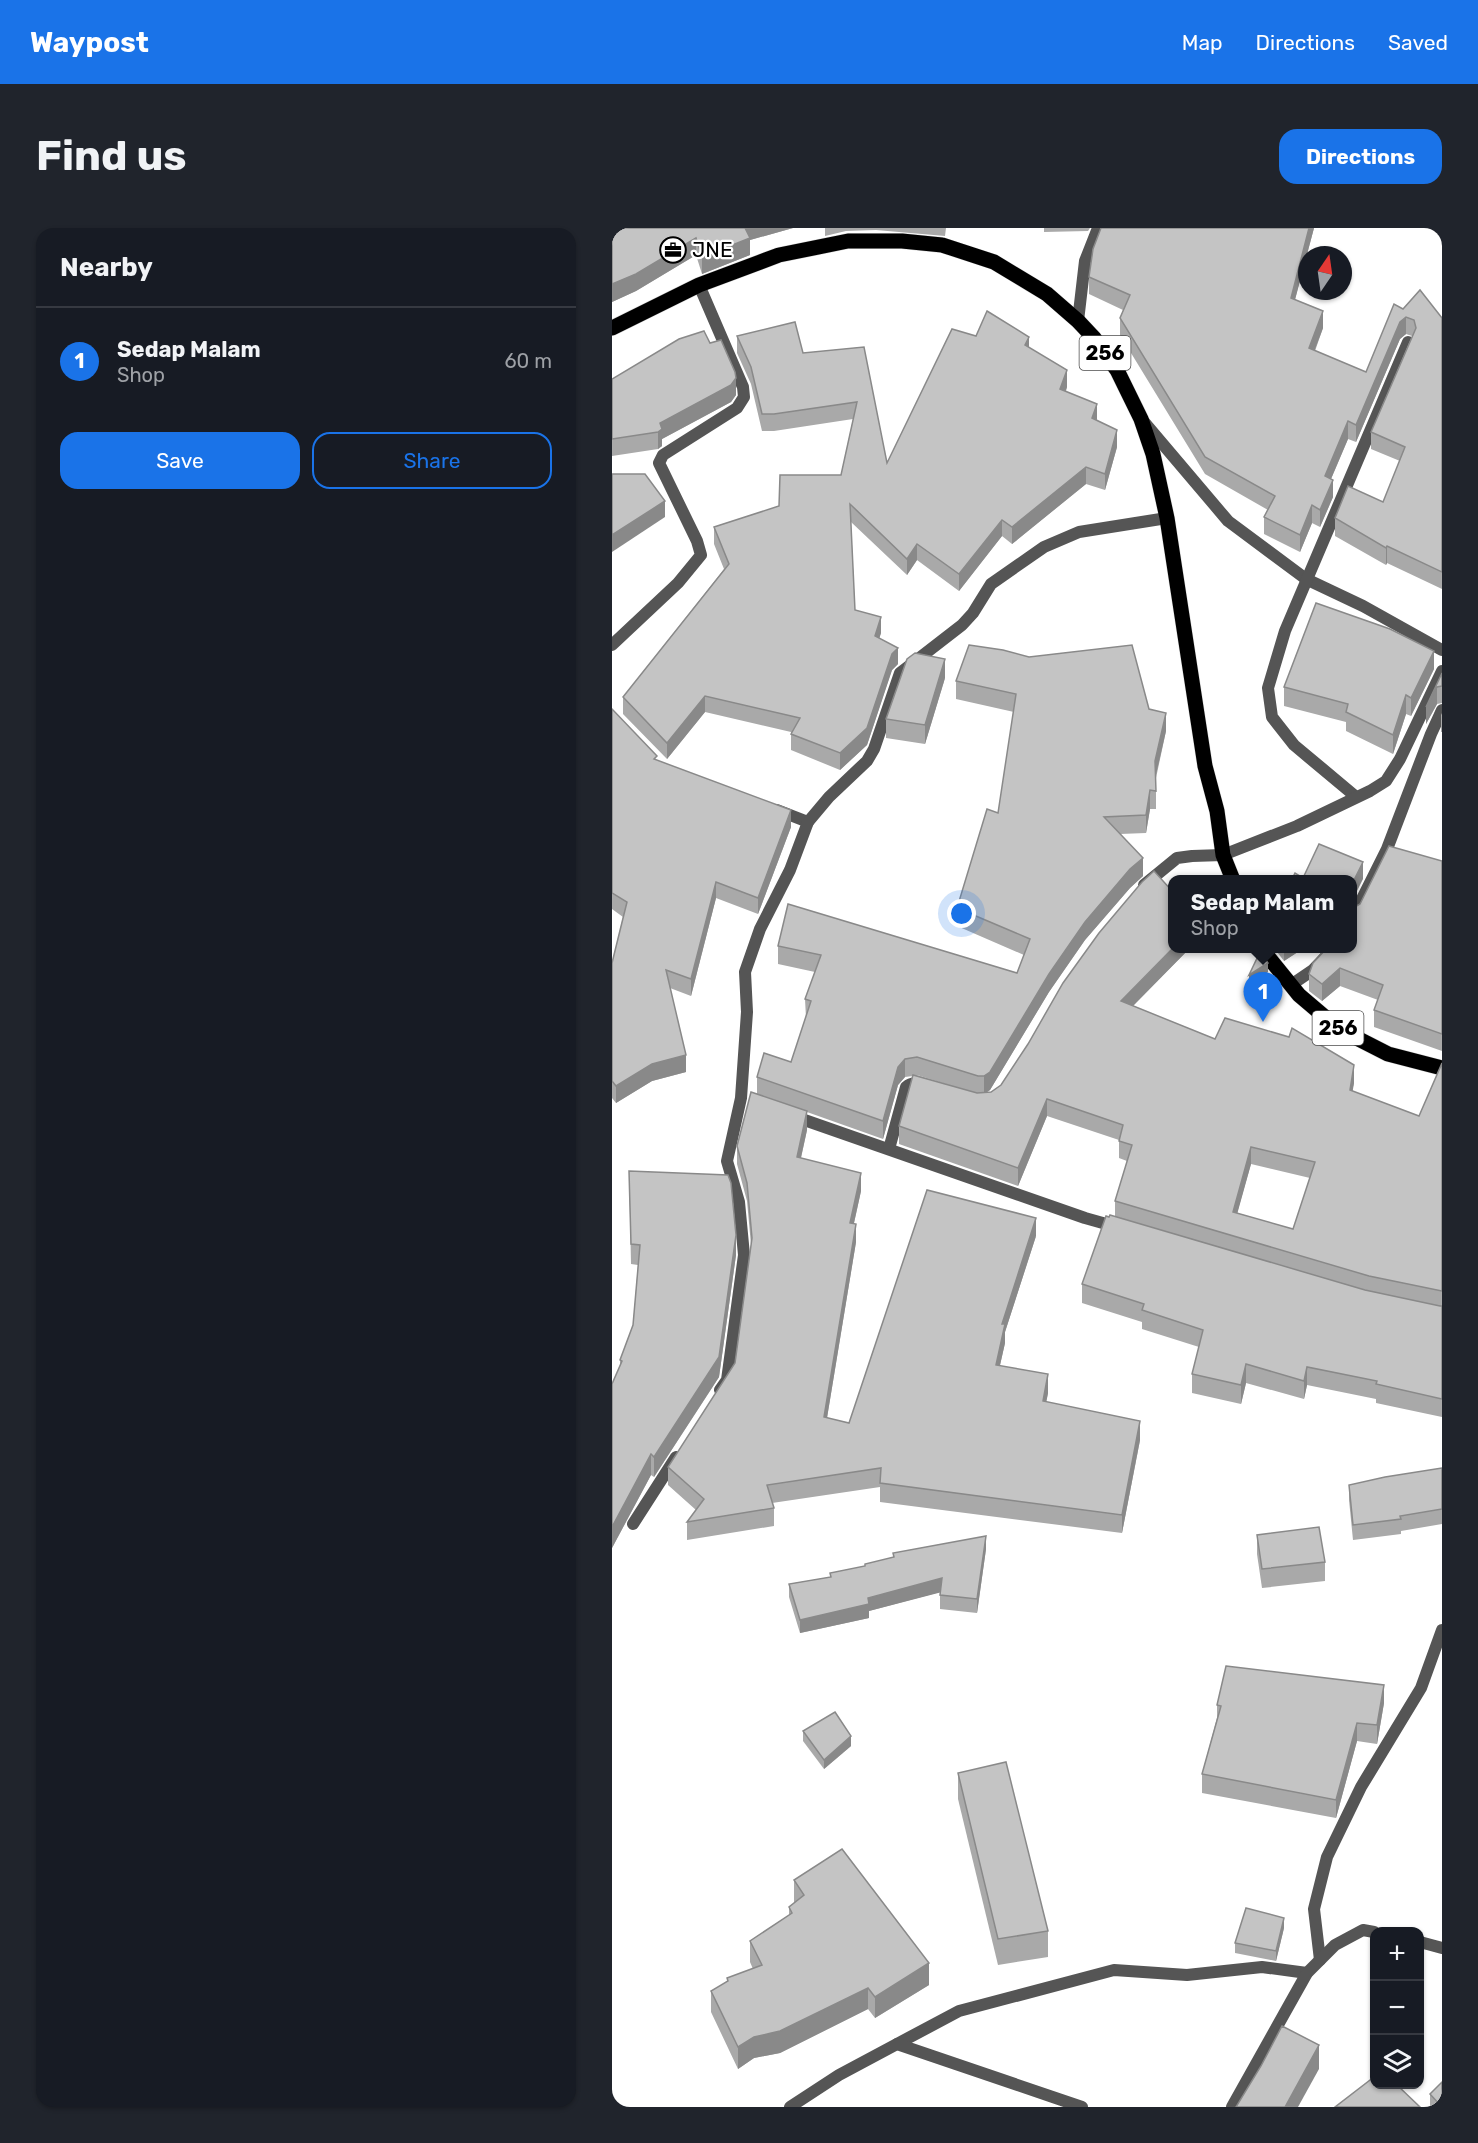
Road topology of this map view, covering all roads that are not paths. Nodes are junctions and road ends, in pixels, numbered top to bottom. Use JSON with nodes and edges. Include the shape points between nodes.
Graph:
{"nodes":[{"id":1,"x":1098,"y":228,"type":"edge"},
{"id":2,"x":699,"y":285,"type":"junction"},
{"id":3,"x":1078,"y":321,"type":"junction"},
{"id":4,"x":612,"y":328,"type":"edge"},
{"id":5,"x":1408,"y":342,"type":"edge"},
{"id":6,"x":1141,"y":418,"type":"junction"},
{"id":7,"x":1167,"y":518,"type":"junction"},
{"id":8,"x":1306,"y":579,"type":"junction"},
{"id":9,"x":612,"y":645,"type":"edge"},
{"id":10,"x":1442,"y":650,"type":"edge"},
{"id":11,"x":1442,"y":671,"type":"edge"},
{"id":12,"x":1442,"y":710,"type":"edge"},
{"id":13,"x":1355,"y":796,"type":"junction"},
{"id":14,"x":766,"y":806,"type":"edge"},
{"id":15,"x":808,"y":822,"type":"junction"},
{"id":16,"x":1222,"y":855,"type":"junction"},
{"id":17,"x":1231,"y":875,"type":"edge"},
{"id":18,"x":1136,"y":893,"type":"edge"},
{"id":19,"x":1357,"y":909,"type":"edge"},
{"id":20,"x":1265,"y":953,"type":"edge"},
{"id":21,"x":1329,"y":953,"type":"edge"},
{"id":22,"x":1291,"y":985,"type":"junction"},
{"id":23,"x":1442,"y":1068,"type":"edge"},
{"id":24,"x":934,"y":1089,"type":"edge"},
{"id":25,"x":783,"y":1112,"type":"edge"},
{"id":26,"x":889,"y":1149,"type":"junction"},
{"id":27,"x":1131,"y":1232,"type":"edge"},
{"id":28,"x":715,"y":1397,"type":"edge"},
{"id":29,"x":684,"y":1444,"type":"edge"},
{"id":30,"x":633,"y":1524,"type":"dead end"},
{"id":31,"x":1442,"y":1630,"type":"edge"},
{"id":32,"x":1370,"y":1931,"type":"edge"},
{"id":33,"x":1424,"y":1943,"type":"edge"},
{"id":34,"x":1442,"y":1948,"type":"edge"},
{"id":35,"x":1320,"y":1960,"type":"junction"},
{"id":36,"x":1308,"y":1973,"type":"junction"},
{"id":37,"x":897,"y":2044,"type":"junction"},
{"id":38,"x":790,"y":2107,"type":"edge"},
{"id":39,"x":1082,"y":2107,"type":"edge"},
{"id":40,"x":1232,"y":2107,"type":"edge"}],
"edges":[{"from":1,"to":3,"type":"street","via":[[1085,261]]},
{"from":2,"to":3,"type":"main road","number":"256","via":[[779,255],[848,241],[902,241],[942,245],[994,262],[1047,294]]},
{"from":2,"to":4,"type":"main road","number":"256"},
{"from":2,"to":9,"type":"street","via":[[744,397],[736,408],[663,455],[659,464],[701,555],[678,583]]},
{"from":3,"to":6,"type":"main road","number":"256","via":[[1117,370]]},
{"from":5,"to":8,"type":"street"},
{"from":6,"to":7,"type":"main road","number":"256"},
{"from":6,"to":8,"type":"street","via":[[1228,521]]},
{"from":7,"to":15,"type":"street","via":[[1079,531],[1044,547],[991,584],[962,625],[900,674],[867,761]]},
{"from":7,"to":16,"type":"main road","number":"256"},
{"from":8,"to":10,"type":"street"},
{"from":8,"to":13,"type":"street","via":[[1268,688],[1272,717],[1294,745]]},
{"from":11,"to":13,"type":"street","via":[[1386,781]]},
{"from":12,"to":19,"type":"street","via":[[1387,849]]},
{"from":13,"to":16,"type":"street","via":[[1297,826]]},
{"from":14,"to":15,"type":"street"},
{"from":15,"to":28,"type":"street","via":[[790,870],[760,928],[745,972],[746,1100],[727,1161],[739,1202],[744,1255],[727,1380]]},
{"from":16,"to":17,"type":"main road","number":"256"},
{"from":16,"to":18,"type":"street","via":[[1177,858]]},
{"from":20,"to":22,"type":"main road","number":"256"},
{"from":21,"to":22,"type":"street"},
{"from":22,"to":23,"type":"main road","number":"256","via":[[1339,1029],[1388,1054]]},
{"from":24,"to":26,"type":"street","via":[[915,1083],[906,1088]]},
{"from":25,"to":26,"type":"street"},
{"from":26,"to":27,"type":"street"},
{"from":29,"to":30,"type":"street"},
{"from":31,"to":35,"type":"street","via":[[1420,1688],[1361,1787],[1327,1857],[1314,1910]]},
{"from":32,"to":35,"type":"street","via":[[1364,1929],[1335,1945]]},
{"from":33,"to":34,"type":"street"},
{"from":35,"to":36,"type":"street"},
{"from":36,"to":37,"type":"street","via":[[1262,1967],[1187,1975],[1114,1970],[959,2012]]},
{"from":36,"to":40,"type":"street"},
{"from":37,"to":38,"type":"street","via":[[838,2075]]},
{"from":37,"to":39,"type":"street"}]}
